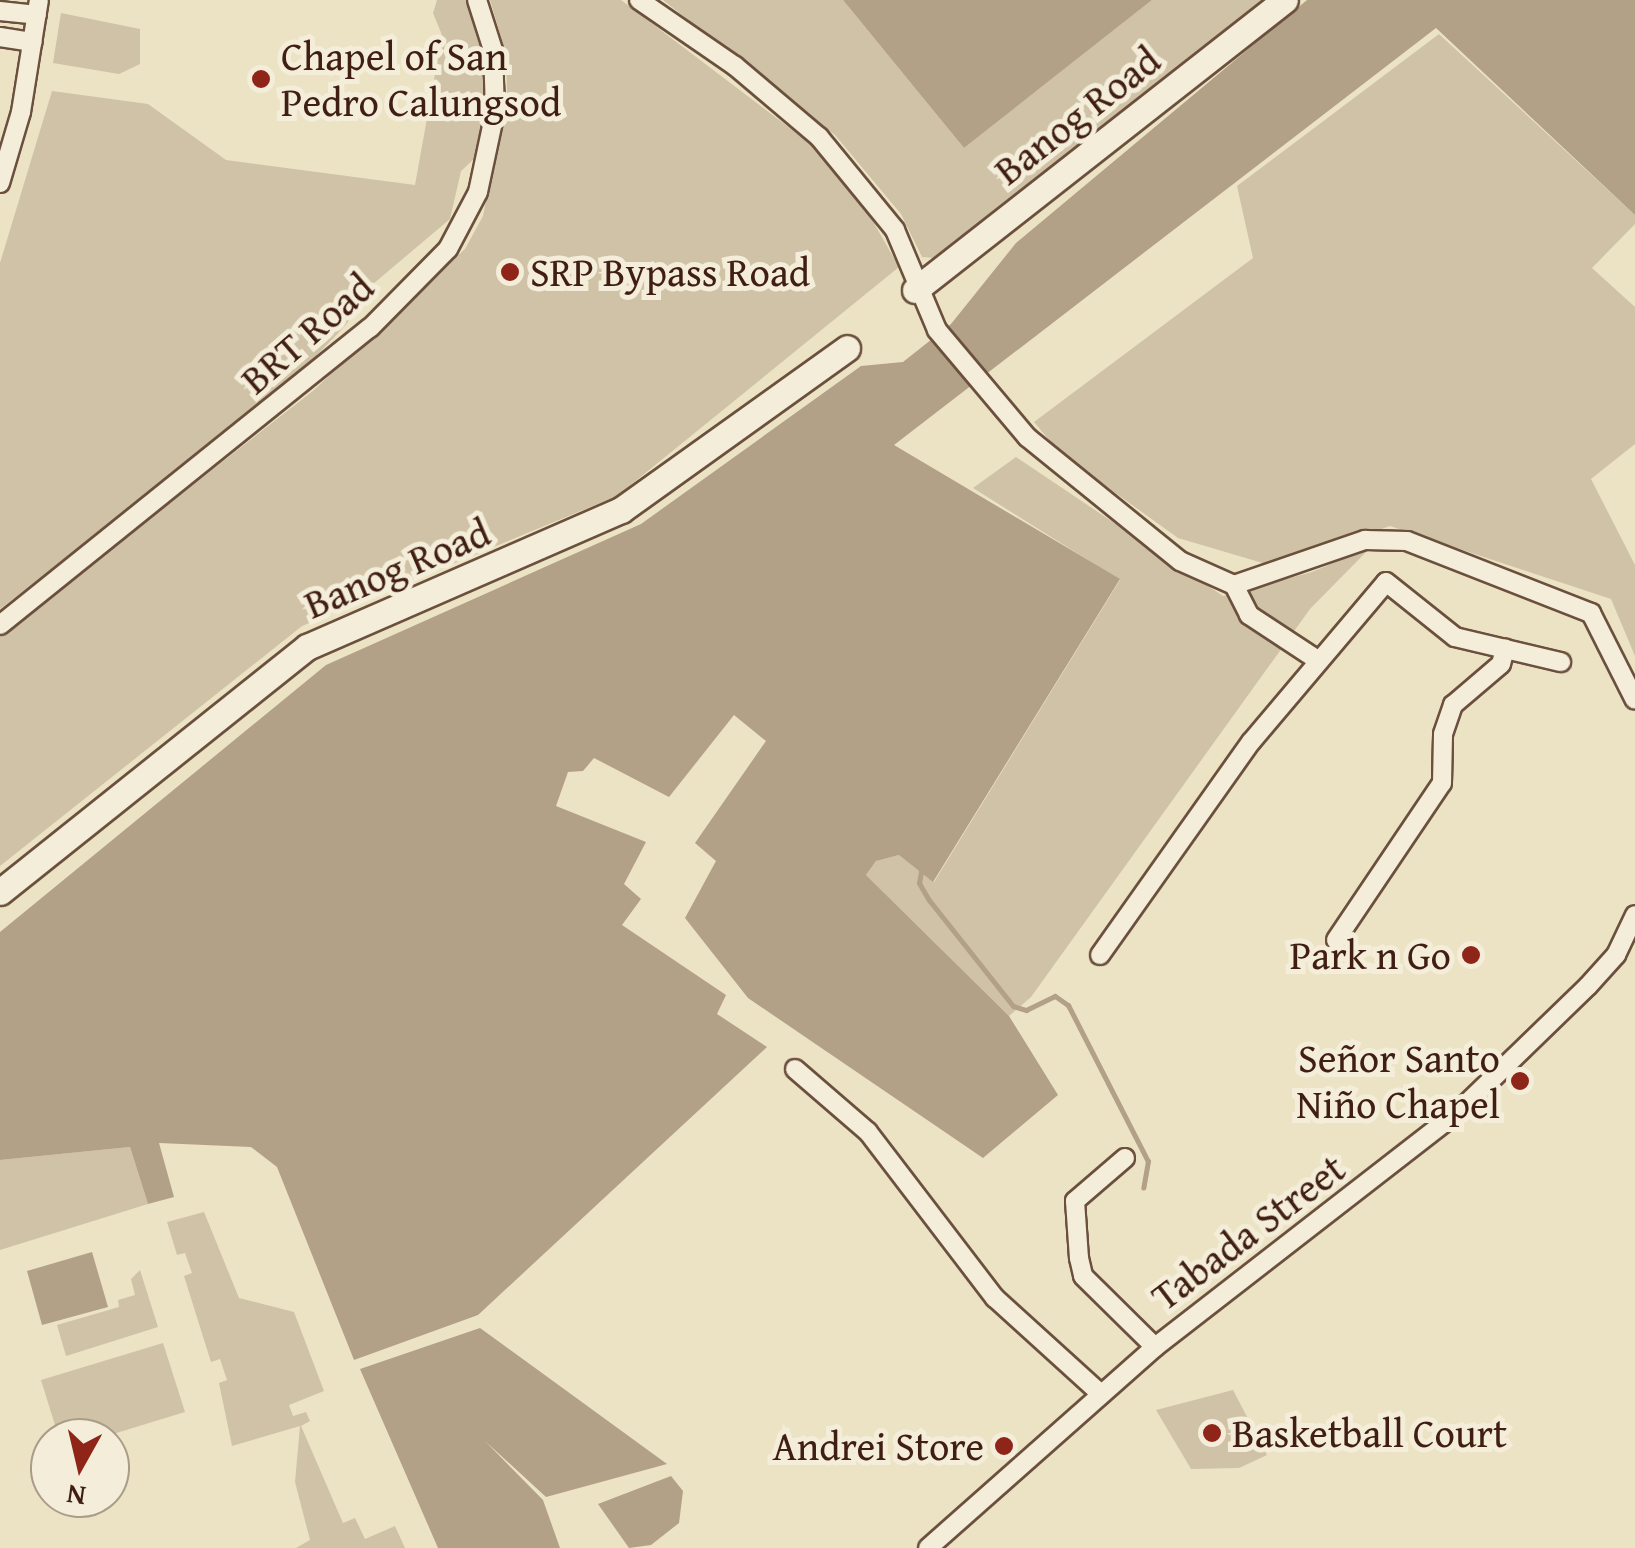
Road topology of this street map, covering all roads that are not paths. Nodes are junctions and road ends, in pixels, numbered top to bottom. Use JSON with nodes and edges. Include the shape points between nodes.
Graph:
{"nodes":[{"id":1,"x":477,"y":0,"type":"edge"},
{"id":2,"x":639,"y":0,"type":"edge"},
{"id":3,"x":1285,"y":0,"type":"edge"},
{"id":4,"x":38,"y":8,"type":"edge"},
{"id":5,"x":0,"y":11,"type":"edge"},
{"id":6,"x":0,"y":37,"type":"edge"},
{"id":7,"x":33,"y":42,"type":"junction"},
{"id":8,"x":0,"y":183,"type":"edge"},
{"id":9,"x":915,"y":290,"type":"junction"},
{"id":10,"x":846,"y":348,"type":"dead end"},
{"id":11,"x":1234,"y":585,"type":"junction"},
{"id":12,"x":0,"y":625,"type":"edge"},
{"id":13,"x":1504,"y":649,"type":"junction"},
{"id":14,"x":1316,"y":659,"type":"junction"},
{"id":15,"x":1561,"y":662,"type":"dead end"},
{"id":16,"x":1635,"y":700,"type":"edge"},
{"id":17,"x":0,"y":892,"type":"edge"},
{"id":18,"x":1635,"y":915,"type":"edge"},
{"id":19,"x":1336,"y":940,"type":"dead end"},
{"id":20,"x":1100,"y":955,"type":"dead end"},
{"id":21,"x":795,"y":1068,"type":"dead end"},
{"id":22,"x":1125,"y":1158,"type":"dead end"},
{"id":23,"x":1155,"y":1347,"type":"junction"},
{"id":24,"x":1101,"y":1394,"type":"junction"},
{"id":25,"x":928,"y":1548,"type":"edge"}],
"edges":[{"from":1,"to":12,"type":"street","name":"BRT Road","via":[[493,50],[495,112],[478,192],[448,249],[370,328]]},
{"from":2,"to":9,"type":"street","via":[[735,66],[819,138],[895,230]]},
{"from":3,"to":9,"type":"street","name":"Banog Road"},
{"from":4,"to":5,"type":"street"},
{"from":4,"to":7,"type":"street"},
{"from":6,"to":7,"type":"street"},
{"from":7,"to":8,"type":"street"},
{"from":9,"to":11,"type":"street","via":[[936,330],[1027,437],[1206,578]]},
{"from":10,"to":17,"type":"street","name":"Banog Road","via":[[621,510],[307,647]]},
{"from":11,"to":14,"type":"street","via":[[1250,615]]},
{"from":11,"to":16,"type":"street","via":[[1365,540],[1407,540],[1591,613]]},
{"from":13,"to":14,"type":"street","via":[[1455,637],[1386,582]]},
{"from":13,"to":15,"type":"street"},
{"from":13,"to":19,"type":"street","via":[[1500,664],[1454,705],[1443,734],[1442,783]]},
{"from":14,"to":20,"type":"street"},
{"from":18,"to":23,"type":"street","name":"Tabada Street","via":[[1616,954],[1588,986],[1460,1110]]},
{"from":21,"to":24,"type":"street","via":[[868,1132],[994,1298]]},
{"from":22,"to":23,"type":"street","via":[[1075,1201],[1079,1258],[1083,1276]]},
{"from":23,"to":24,"type":"street","name":"Tabada Street"},
{"from":24,"to":25,"type":"street","name":"Tabada Street"}]}
